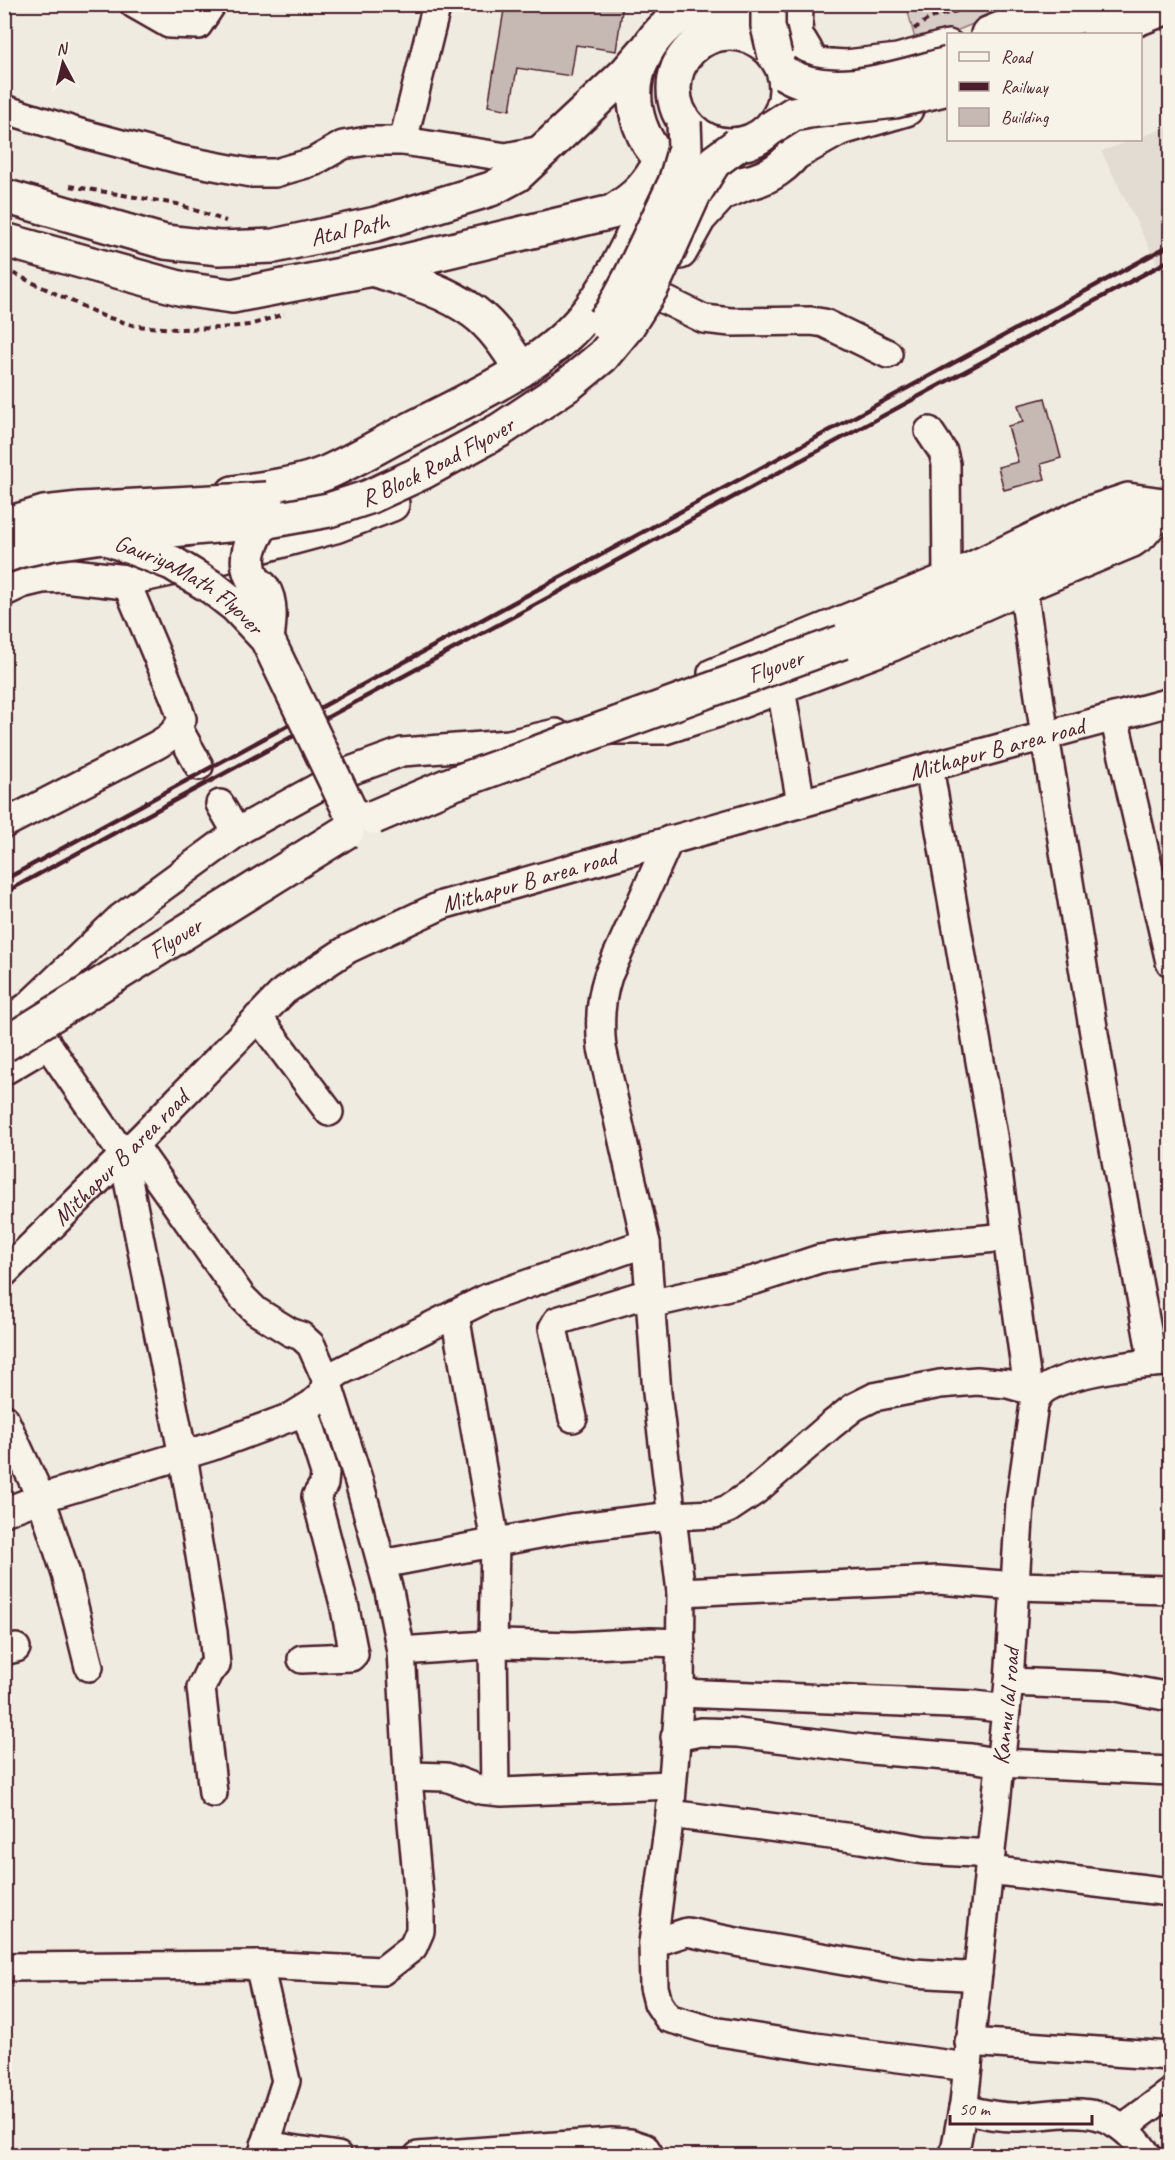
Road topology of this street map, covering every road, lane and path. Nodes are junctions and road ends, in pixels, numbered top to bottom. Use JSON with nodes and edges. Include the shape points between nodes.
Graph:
{"nodes":[{"id":1,"x":134,"y":4,"type":"edge"},
{"id":2,"x":212,"y":4,"type":"edge"},
{"id":3,"x":436,"y":4,"type":"edge"},
{"id":4,"x":729,"y":4,"type":"edge"},
{"id":5,"x":768,"y":4,"type":"edge"},
{"id":6,"x":799,"y":4,"type":"edge"},
{"id":7,"x":1063,"y":4,"type":"edge"},
{"id":8,"x":1109,"y":4,"type":"edge"},
{"id":9,"x":1170,"y":6,"type":"edge"},
{"id":10,"x":701,"y":14,"type":"edge"},
{"id":11,"x":1170,"y":22,"type":"edge"},
{"id":12,"x":990,"y":33,"type":"edge"},
{"id":13,"x":1035,"y":33,"type":"edge"},
{"id":14,"x":1102,"y":33,"type":"edge"},
{"id":15,"x":1142,"y":33,"type":"edge"},
{"id":16,"x":947,"y":47,"type":"edge"},
{"id":17,"x":644,"y":52,"type":"junction"},
{"id":18,"x":792,"y":58,"type":"junction"},
{"id":19,"x":947,"y":64,"type":"edge"},
{"id":20,"x":947,"y":88,"type":"edge"},
{"id":21,"x":947,"y":99,"type":"edge"},
{"id":22,"x":4,"y":109,"type":"edge"},
{"id":23,"x":684,"y":122,"type":"junction"},
{"id":24,"x":771,"y":128,"type":"junction"},
{"id":25,"x":403,"y":141,"type":"junction"},
{"id":26,"x":736,"y":145,"type":"junction"},
{"id":27,"x":547,"y":148,"type":"junction"},
{"id":28,"x":797,"y":152,"type":"junction"},
{"id":29,"x":665,"y":162,"type":"junction"},
{"id":30,"x":741,"y":184,"type":"junction"},
{"id":31,"x":4,"y":196,"type":"edge"},
{"id":32,"x":4,"y":240,"type":"edge"},
{"id":33,"x":372,"y":269,"type":"junction"},
{"id":34,"x":657,"y":296,"type":"junction"},
{"id":35,"x":888,"y":354,"type":"dead end"},
{"id":36,"x":521,"y":369,"type":"junction"},
{"id":37,"x":443,"y":412,"type":"junction"},
{"id":38,"x":929,"y":431,"type":"dead end"},
{"id":39,"x":471,"y":464,"type":"junction"},
{"id":40,"x":1170,"y":503,"type":"edge"},
{"id":41,"x":19,"y":506,"type":"edge"},
{"id":42,"x":263,"y":522,"type":"junction"},
{"id":43,"x":4,"y":525,"type":"edge"},
{"id":44,"x":103,"y":536,"type":"junction"},
{"id":45,"x":4,"y":556,"type":"edge"},
{"id":46,"x":947,"y":577,"type":"junction"},
{"id":47,"x":37,"y":578,"type":"junction"},
{"id":48,"x":126,"y":582,"type":"junction"},
{"id":49,"x":4,"y":589,"type":"edge"},
{"id":50,"x":1023,"y":589,"type":"junction"},
{"id":51,"x":267,"y":639,"type":"junction"},
{"id":52,"x":781,"y":689,"type":"junction"},
{"id":53,"x":1170,"y":702,"type":"edge"},
{"id":54,"x":1114,"y":717,"type":"junction"},
{"id":55,"x":178,"y":728,"type":"junction"},
{"id":56,"x":572,"y":730,"type":"junction"},
{"id":57,"x":1045,"y":736,"type":"junction"},
{"id":58,"x":199,"y":766,"type":"dead end"},
{"id":59,"x":929,"y":767,"type":"junction"},
{"id":60,"x":801,"y":803,"type":"junction"},
{"id":61,"x":220,"y":804,"type":"dead end"},
{"id":62,"x":357,"y":819,"type":"junction"},
{"id":63,"x":4,"y":824,"type":"edge"},
{"id":64,"x":237,"y":833,"type":"junction"},
{"id":65,"x":669,"y":840,"type":"junction"},
{"id":66,"x":1170,"y":962,"type":"edge"},
{"id":67,"x":13,"y":1017,"type":"edge"},
{"id":68,"x":258,"y":1017,"type":"junction"},
{"id":69,"x":4,"y":1045,"type":"edge"},
{"id":70,"x":48,"y":1045,"type":"junction"},
{"id":71,"x":4,"y":1071,"type":"edge"},
{"id":72,"x":329,"y":1112,"type":"dead end"},
{"id":73,"x":129,"y":1150,"type":"junction"},
{"id":74,"x":1007,"y":1237,"type":"junction"},
{"id":75,"x":646,"y":1243,"type":"junction"},
{"id":76,"x":4,"y":1273,"type":"edge"},
{"id":77,"x":650,"y":1299,"type":"junction"},
{"id":78,"x":455,"y":1316,"type":"junction"},
{"id":79,"x":1162,"y":1363,"type":"edge"},
{"id":80,"x":327,"y":1381,"type":"junction"},
{"id":81,"x":1034,"y":1391,"type":"junction"},
{"id":82,"x":305,"y":1410,"type":"junction"},
{"id":83,"x":4,"y":1418,"type":"edge"},
{"id":84,"x":573,"y":1418,"type":"dead end"},
{"id":85,"x":183,"y":1456,"type":"junction"},
{"id":86,"x":41,"y":1498,"type":"junction"},
{"id":87,"x":4,"y":1512,"type":"edge"},
{"id":88,"x":672,"y":1516,"type":"junction"},
{"id":89,"x":495,"y":1542,"type":"junction"},
{"id":90,"x":382,"y":1564,"type":"junction"},
{"id":91,"x":1016,"y":1586,"type":"junction"},
{"id":92,"x":1170,"y":1590,"type":"edge"},
{"id":93,"x":681,"y":1592,"type":"junction"},
{"id":94,"x":681,"y":1643,"type":"junction"},
{"id":95,"x":493,"y":1645,"type":"junction"},
{"id":96,"x":402,"y":1650,"type":"junction"},
{"id":97,"x":302,"y":1659,"type":"dead end"},
{"id":98,"x":89,"y":1667,"type":"dead end"},
{"id":99,"x":1009,"y":1682,"type":"junction"},
{"id":100,"x":680,"y":1693,"type":"junction"},
{"id":101,"x":1170,"y":1697,"type":"edge"},
{"id":102,"x":1006,"y":1709,"type":"junction"},
{"id":103,"x":675,"y":1737,"type":"junction"},
{"id":104,"x":1001,"y":1763,"type":"junction"},
{"id":105,"x":1170,"y":1771,"type":"edge"},
{"id":106,"x":409,"y":1776,"type":"junction"},
{"id":107,"x":672,"y":1785,"type":"junction"},
{"id":108,"x":495,"y":1791,"type":"junction"},
{"id":109,"x":213,"y":1793,"type":"dead end"},
{"id":110,"x":670,"y":1814,"type":"junction"},
{"id":111,"x":990,"y":1862,"type":"junction"},
{"id":112,"x":1170,"y":1892,"type":"edge"},
{"id":113,"x":653,"y":1943,"type":"junction"},
{"id":114,"x":259,"y":1965,"type":"junction"},
{"id":115,"x":4,"y":1967,"type":"edge"},
{"id":116,"x":978,"y":1974,"type":"junction"},
{"id":117,"x":968,"y":2055,"type":"junction"},
{"id":118,"x":1170,"y":2056,"type":"edge"},
{"id":119,"x":1170,"y":2092,"type":"edge"},
{"id":120,"x":963,"y":2109,"type":"junction"},
{"id":121,"x":1124,"y":2127,"type":"junction"},
{"id":122,"x":264,"y":2150,"type":"edge"},
{"id":123,"x":338,"y":2156,"type":"edge"},
{"id":124,"x":418,"y":2156,"type":"edge"},
{"id":125,"x":650,"y":2156,"type":"edge"},
{"id":126,"x":954,"y":2156,"type":"edge"},
{"id":127,"x":1148,"y":2156,"type":"edge"}],
"edges":[{"from":1,"to":2,"type":"street","via":[[169,24],[198,25]]},
{"from":3,"to":25,"type":"street"},
{"from":4,"to":10,"type":"main road","via":[[724,15]]},
{"from":4,"to":18,"type":"main road","via":[[749,6],[776,18]]},
{"from":5,"to":18,"type":"main road","bridge":true,"via":[[768,26]]},
{"from":6,"to":18,"type":"street"},
{"from":7,"to":12,"type":"main road"},
{"from":8,"to":13,"type":"main road"},
{"from":9,"to":14,"type":"main road"},
{"from":10,"to":17,"type":"main road","name":"Atal Path","via":[[664,27]]},
{"from":10,"to":18,"type":"main road","via":[[724,33],[743,34]]},
{"from":10,"to":23,"type":"main road","name":"R Block Road Flyover","via":[[674,86],[676,105]]},
{"from":11,"to":15,"type":"main road"},
{"from":16,"to":18,"type":"main road","via":[[898,61],[846,67]]},
{"from":17,"to":27,"type":"main road","name":"Atal Path"},
{"from":17,"to":29,"type":"main road","via":[[635,80],[635,110],[645,139]]},
{"from":18,"to":19,"type":"main road","bridge":true,"via":[[797,81],[831,86],[890,80]]},
{"from":18,"to":24,"type":"main road","bridge":true,"via":[[782,111]]},
{"from":18,"to":28,"type":"main road","via":[[817,95],[812,125]]},
{"from":20,"to":24,"type":"main road","name":"R Block Road Flyover","bridge":true,"via":[[895,101],[793,114]]},
{"from":21,"to":28,"type":"main road","via":[[838,129]]},
{"from":22,"to":25,"type":"street","via":[[178,159],[251,173],[275,173],[313,162],[343,145]]},
{"from":23,"to":26,"type":"main road","via":[[699,136],[717,144]]},
{"from":23,"to":43,"type":"main road","name":"R Block Road Flyover","bridge":true,"via":[[685,148],[675,183],[611,313],[589,341],[556,368],[490,411],[414,454],[363,477],[322,489],[263,499],[44,513]]},
{"from":24,"to":26,"type":"main road","name":"R Block Road Flyover","via":[[755,140]]},
{"from":25,"to":27,"type":"street","via":[[506,157]]},
{"from":26,"to":42,"type":"main road","name":"R Block Road Flyover","bridge":true,"via":[[714,162],[694,194],[651,287],[627,327],[603,356],[569,384],[500,430],[369,497],[329,510]]},
{"from":27,"to":31,"type":"main road","name":"Atal Path","via":[[517,175],[491,189],[376,224],[274,246],[219,248],[165,242]]},
{"from":28,"to":30,"type":"main road","via":[[762,178]]},
{"from":29,"to":30,"type":"main road","via":[[687,178],[714,185]]},
{"from":29,"to":33,"type":"main road","name":"Atal Path","via":[[632,199],[612,212]]},
{"from":29,"to":36,"type":"main road","via":[[606,286],[581,320]]},
{"from":30,"to":34,"type":"main road","via":[[722,193],[699,218]]},
{"from":32,"to":33,"type":"main road","name":"Atal Path","via":[[183,289],[232,296]]},
{"from":33,"to":36,"type":"main road","via":[[436,290],[475,312]]},
{"from":34,"to":35,"type":"street","via":[[704,319],[825,323]]},
{"from":34,"to":39,"type":"main road","via":[[643,324],[615,362],[579,394],[504,447]]},
{"from":36,"to":37,"type":"main road"},
{"from":37,"to":39,"type":"main road"},
{"from":37,"to":41,"type":"main road","via":[[325,473],[280,486],[229,494]]},
{"from":38,"to":46,"type":"street","via":[[946,464]]},
{"from":39,"to":48,"type":"main road","via":[[432,486],[335,526]]},
{"from":40,"to":46,"type":"street","via":[[1128,497],[1096,507]]},
{"from":40,"to":50,"type":"street","via":[[1133,543]]},
{"from":40,"to":62,"type":"main road","name":"Flyover","bridge":true,"via":[[842,642]]},
{"from":41,"to":47,"type":"main road"},
{"from":42,"to":44,"type":"main road","name":"R Block Road Flyover","bridge":true},
{"from":42,"to":51,"type":"main road","name":"GauriyaMath Flyover","bridge":true,"via":[[247,555],[251,574],[263,589],[268,606]]},
{"from":44,"to":45,"type":"main road","name":"R Block Road Flyover","bridge":true,"via":[[18,550]]},
{"from":44,"to":51,"type":"main road","name":"GauriyaMath Flyover","bridge":true,"via":[[172,564],[213,588]]},
{"from":46,"to":56,"type":"street"},
{"from":47,"to":48,"type":"main road","via":[[64,576]]},
{"from":47,"to":49,"type":"main road"},
{"from":48,"to":55,"type":"street","via":[[176,701],[182,719]]},
{"from":50,"to":52,"type":"street","via":[[895,646]]},
{"from":50,"to":57,"type":"street"},
{"from":51,"to":62,"type":"main road","name":"GauriyaMath Flyover","bridge":true},
{"from":52,"to":56,"type":"street","via":[[665,730]]},
{"from":52,"to":60,"type":"street"},
{"from":53,"to":54,"type":"street","name":"Mithapur B area road"},
{"from":54,"to":57,"type":"street","name":"Mithapur B area road"},
{"from":54,"to":66,"type":"street"},
{"from":55,"to":58,"type":"street"},
{"from":55,"to":63,"type":"street","via":[[155,746]]},
{"from":56,"to":64,"type":"street","via":[[509,744],[402,752],[342,774]]},
{"from":57,"to":59,"type":"street","name":"Mithapur B area road"},
{"from":57,"to":79,"type":"street","via":[[1104,1094]]},
{"from":59,"to":60,"type":"street","name":"Mithapur B area road"},
{"from":59,"to":74,"type":"street"},
{"from":60,"to":65,"type":"street","name":"Mithapur B area road"},
{"from":61,"to":64,"type":"street"},
{"from":62,"to":69,"type":"main road","name":"Flyover","bridge":true},
{"from":64,"to":67,"type":"street","via":[[119,919]]},
{"from":65,"to":68,"type":"street","name":"Mithapur B area road","via":[[442,905],[348,949],[284,991]]},
{"from":65,"to":75,"type":"street","via":[[608,976],[600,1005],[602,1047]]},
{"from":67,"to":70,"type":"street"},
{"from":68,"to":72,"type":"street"},
{"from":68,"to":73,"type":"street","name":"Mithapur B area road"},
{"from":70,"to":71,"type":"street"},
{"from":70,"to":73,"type":"street"},
{"from":73,"to":76,"type":"street","name":"Mithapur B area road"},
{"from":73,"to":80,"type":"street","via":[[235,1289],[256,1311],[311,1345]]},
{"from":73,"to":85,"type":"street"},
{"from":74,"to":77,"type":"street","via":[[878,1249],[819,1259],[755,1280]]},
{"from":74,"to":81,"type":"street"},
{"from":75,"to":77,"type":"street"},
{"from":75,"to":78,"type":"street","via":[[487,1298]]},
{"from":77,"to":84,"type":"street","via":[[557,1321],[553,1328]]},
{"from":77,"to":88,"type":"street"},
{"from":78,"to":80,"type":"street"},
{"from":78,"to":89,"type":"street"},
{"from":79,"to":81,"type":"street","via":[[1071,1378]]},
{"from":80,"to":82,"type":"street","via":[[322,1395]]},
{"from":80,"to":90,"type":"street"},
{"from":81,"to":88,"type":"street","via":[[977,1381],[874,1397],[854,1407],[734,1506],[714,1514]]},
{"from":81,"to":91,"type":"street","name":"Kannu lal road","via":[[1020,1503]]},
{"from":82,"to":85,"type":"street"},
{"from":82,"to":97,"type":"street","via":[[324,1473],[324,1484],[316,1497],[354,1653],[351,1657]]},
{"from":83,"to":86,"type":"street"},
{"from":85,"to":86,"type":"street"},
{"from":85,"to":109,"type":"street","via":[[216,1665],[201,1688]]},
{"from":86,"to":87,"type":"street"},
{"from":86,"to":98,"type":"street","via":[[66,1574]]},
{"from":88,"to":89,"type":"street"},
{"from":88,"to":93,"type":"street"},
{"from":89,"to":90,"type":"street"},
{"from":89,"to":95,"type":"street"},
{"from":90,"to":96,"type":"street"},
{"from":91,"to":92,"type":"street"},
{"from":91,"to":93,"type":"street","via":[[938,1580]]},
{"from":91,"to":99,"type":"street","name":"Kannu lal road"},
{"from":93,"to":94,"type":"street"},
{"from":94,"to":95,"type":"street"},
{"from":94,"to":100,"type":"street"},
{"from":95,"to":96,"type":"street"},
{"from":95,"to":108,"type":"street"},
{"from":96,"to":106,"type":"street"},
{"from":99,"to":101,"type":"street","via":[[1110,1686]]},
{"from":99,"to":102,"type":"street","name":"Kannu lal road"},
{"from":100,"to":102,"type":"street"},
{"from":100,"to":103,"type":"street"},
{"from":102,"to":104,"type":"street","name":"Kannu lal road"},
{"from":103,"to":104,"type":"street","via":[[701,1732],[738,1733]]},
{"from":103,"to":107,"type":"street"},
{"from":104,"to":105,"type":"street"},
{"from":104,"to":111,"type":"street","name":"Kannu lal road"},
{"from":106,"to":108,"type":"street","via":[[446,1777]]},
{"from":106,"to":114,"type":"street","via":[[420,1909],[420,1931],[413,1947],[382,1971]]},
{"from":107,"to":108,"type":"street"},
{"from":107,"to":110,"type":"street"},
{"from":110,"to":111,"type":"street","via":[[861,1839]]},
{"from":110,"to":113,"type":"street"},
{"from":111,"to":112,"type":"street"},
{"from":111,"to":116,"type":"street","name":"Kannu lal road"},
{"from":113,"to":116,"type":"street","via":[[687,1932],[914,1973]]},
{"from":113,"to":117,"type":"street","via":[[654,1987],[668,2018],[752,2038]]},
{"from":114,"to":115,"type":"street"},
{"from":114,"to":122,"type":"street","via":[[286,2081]]},
{"from":116,"to":117,"type":"street","name":"Kannu lal road"},
{"from":117,"to":118,"type":"street"},
{"from":117,"to":120,"type":"street","name":"Kannu lal road"},
{"from":119,"to":121,"type":"street"},
{"from":120,"to":121,"type":"street","via":[[1003,2116],[1088,2113]]},
{"from":120,"to":126,"type":"street","name":"Kannu lal road"},
{"from":121,"to":127,"type":"street"},
{"from":122,"to":123,"type":"street"},
{"from":124,"to":125,"type":"street","via":[[611,2142],[645,2148]]}]}
